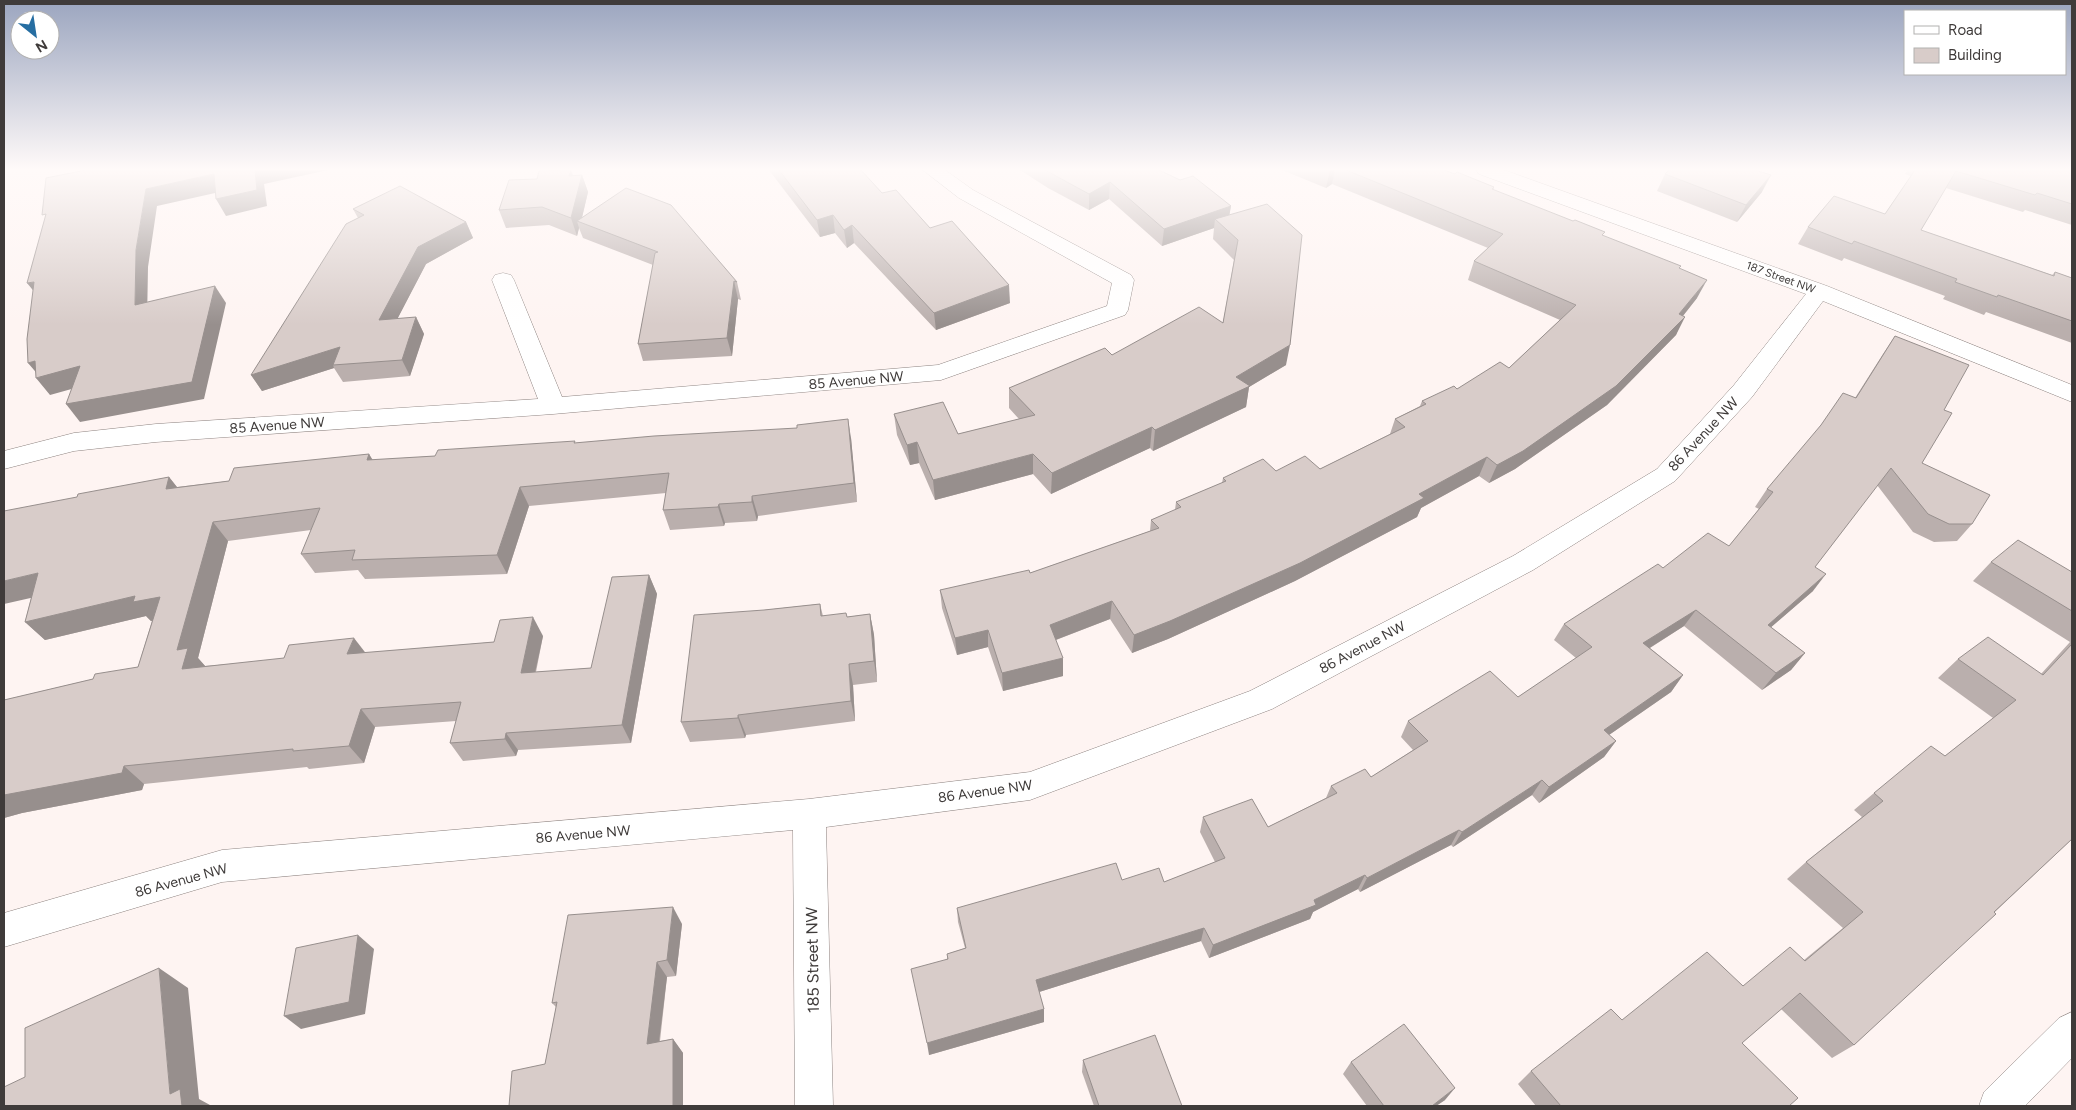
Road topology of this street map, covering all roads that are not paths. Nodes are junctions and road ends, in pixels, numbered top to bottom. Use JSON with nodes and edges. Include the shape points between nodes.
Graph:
{"nodes":[{"id":1,"x":1017,"y":222,"type":"edge"},
{"id":2,"x":1629,"y":222,"type":"edge"},
{"id":3,"x":503,"y":280,"type":"dead end"},
{"id":4,"x":1819,"y":291,"type":"junction"},
{"id":5,"x":2072,"y":394,"type":"edge"},
{"id":6,"x":554,"y":406,"type":"junction"},
{"id":7,"x":4,"y":460,"type":"edge"},
{"id":8,"x":809,"y":814,"type":"junction"},
{"id":9,"x":4,"y":930,"type":"edge"},
{"id":10,"x":2072,"y":1031,"type":"edge"},
{"id":11,"x":814,"y":1106,"type":"edge"},
{"id":12,"x":1998,"y":1106,"type":"edge"}],
"edges":[{"from":1,"to":6,"type":"street","name":"85 Avenue NW","via":[[1123,280],[1117,310],[941,372]]},
{"from":2,"to":4,"type":"street","name":"187 Street NW"},
{"from":3,"to":6,"type":"street"},
{"from":4,"to":5,"type":"street","name":"187 Street NW"},
{"from":4,"to":8,"type":"street","name":"86 Avenue NW","via":[[1743,392],[1666,475],[1523,563],[1270,696],[1030,786]]},
{"from":6,"to":7,"type":"street","name":"85 Avenue NW","via":[[156,433],[74,442]]},
{"from":8,"to":9,"type":"street","name":"86 Avenue NW","via":[[222,866]]},
{"from":8,"to":11,"type":"street","name":"185 Street NW"},
{"from":10,"to":12,"type":"street"}]}
